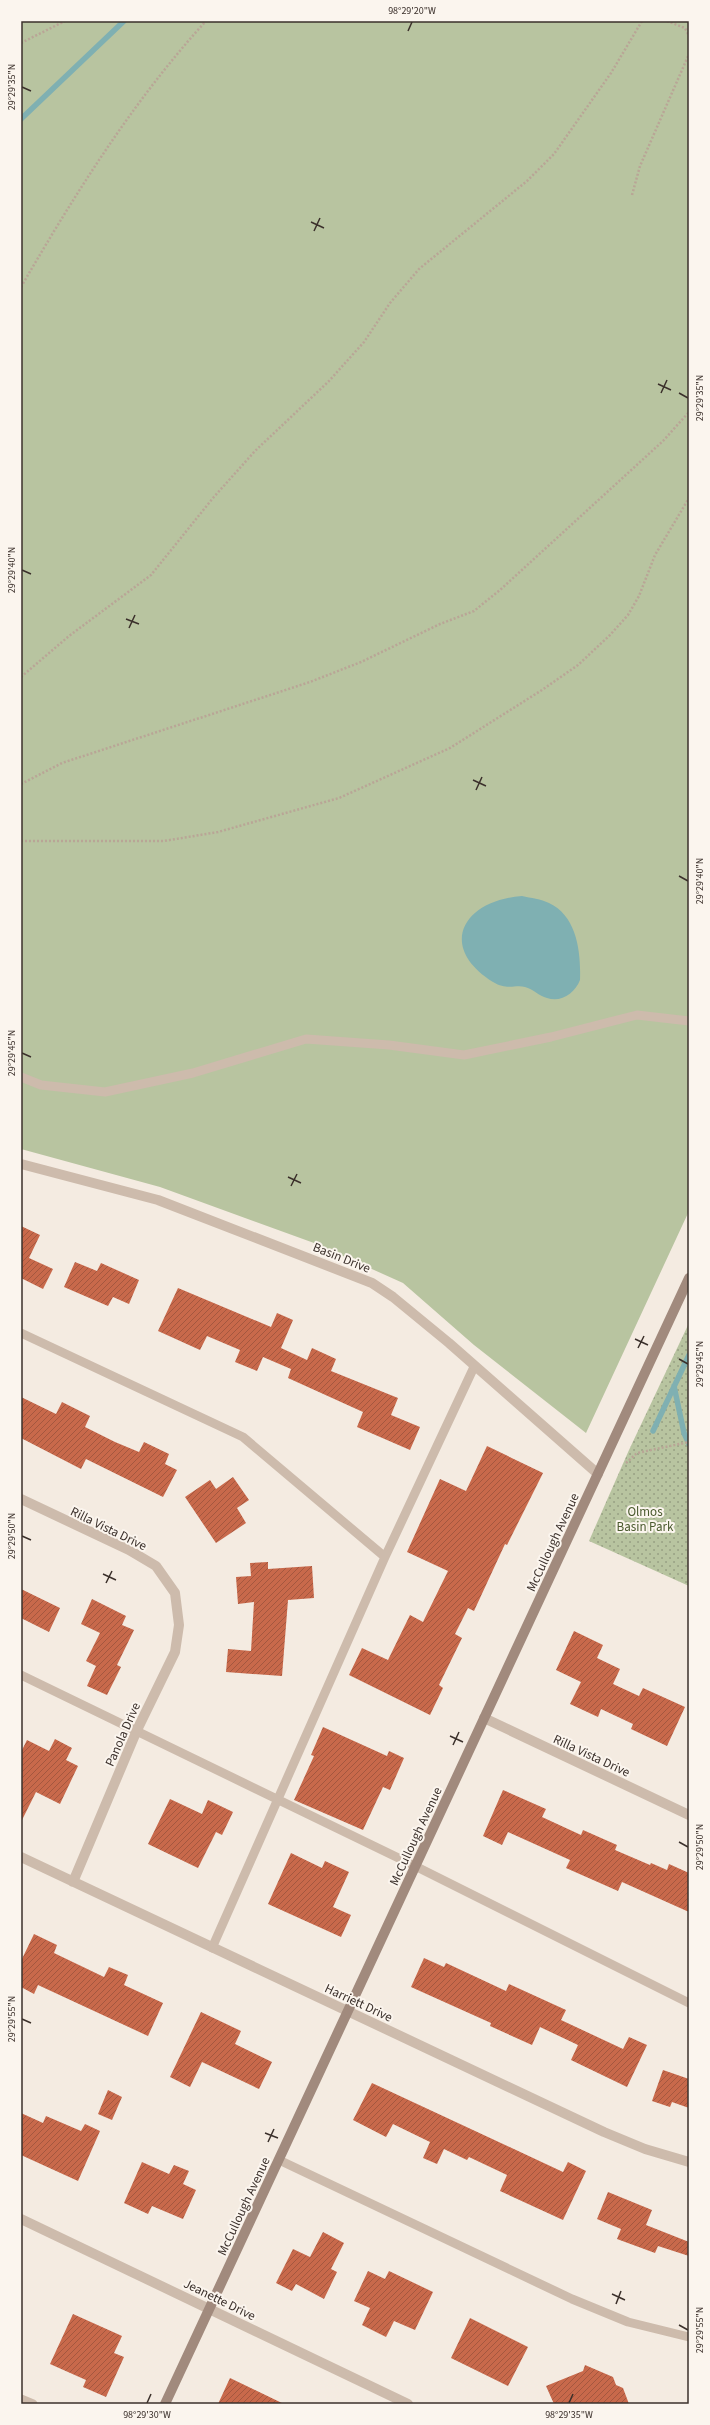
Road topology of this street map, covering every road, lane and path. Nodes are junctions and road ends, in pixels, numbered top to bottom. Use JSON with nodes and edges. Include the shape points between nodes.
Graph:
{"nodes":[{"id":1,"x":65,"y":21,"type":"edge"},
{"id":2,"x":206,"y":21,"type":"edge"},
{"id":3,"x":642,"y":21,"type":"edge"},
{"id":4,"x":667,"y":21,"type":"edge"},
{"id":5,"x":689,"y":36,"type":"edge"},
{"id":6,"x":21,"y":42,"type":"edge"},
{"id":7,"x":689,"y":54,"type":"edge"},
{"id":8,"x":632,"y":195,"type":"dead end"},
{"id":9,"x":21,"y":287,"type":"edge"},
{"id":10,"x":689,"y":412,"type":"edge"},
{"id":11,"x":689,"y":498,"type":"edge"},
{"id":12,"x":21,"y":677,"type":"edge"},
{"id":13,"x":21,"y":784,"type":"edge"},
{"id":14,"x":21,"y":841,"type":"edge"},
{"id":15,"x":689,"y":1022,"type":"edge"},
{"id":16,"x":21,"y":1078,"type":"edge"},
{"id":17,"x":21,"y":1164,"type":"edge"},
{"id":18,"x":689,"y":1278,"type":"edge"},
{"id":19,"x":21,"y":1333,"type":"edge"},
{"id":20,"x":474,"y":1367,"type":"junction"},
{"id":21,"x":689,"y":1442,"type":"edge"},
{"id":22,"x":626,"y":1463,"type":"dead end"},
{"id":23,"x":598,"y":1474,"type":"junction"},
{"id":24,"x":21,"y":1499,"type":"edge"},
{"id":25,"x":385,"y":1557,"type":"junction"},
{"id":26,"x":175,"y":1593,"type":"joint"},
{"id":27,"x":21,"y":1675,"type":"edge"},
{"id":28,"x":484,"y":1718,"type":"junction"},
{"id":29,"x":138,"y":1730,"type":"junction"},
{"id":30,"x":278,"y":1801,"type":"junction"},
{"id":31,"x":689,"y":1815,"type":"edge"},
{"id":32,"x":21,"y":1857,"type":"edge"},
{"id":33,"x":415,"y":1866,"type":"junction"},
{"id":34,"x":72,"y":1882,"type":"junction"},
{"id":35,"x":212,"y":1948,"type":"junction"},
{"id":36,"x":689,"y":2003,"type":"edge"},
{"id":37,"x":348,"y":2011,"type":"junction"},
{"id":38,"x":279,"y":2160,"type":"junction"},
{"id":39,"x":689,"y":2162,"type":"edge"},
{"id":40,"x":21,"y":2219,"type":"edge"},
{"id":41,"x":209,"y":2309,"type":"junction"},
{"id":42,"x":689,"y":2337,"type":"edge"},
{"id":43,"x":21,"y":2399,"type":"edge"},
{"id":44,"x":33,"y":2404,"type":"edge"},
{"id":45,"x":165,"y":2404,"type":"edge"},
{"id":46,"x":408,"y":2404,"type":"edge"}],
"edges":[{"from":1,"to":6,"type":"path"},
{"from":2,"to":9,"type":"path","via":[[145,95],[114,138]]},
{"from":3,"to":12,"type":"path","via":[[611,72],[554,154],[527,181],[419,269],[390,303],[364,342],[329,381],[240,469],[151,575],[69,636]]},
{"from":4,"to":5,"type":"path","via":[[685,28]]},
{"from":7,"to":8,"type":"path","via":[[640,166]]},
{"from":10,"to":13,"type":"path","via":[[663,441],[474,611],[310,682],[62,763]]},
{"from":11,"to":14,"type":"path","via":[[655,555],[639,596],[610,635],[578,665],[450,748],[339,798],[218,832],[164,841]]},
{"from":15,"to":16,"type":"lane","via":[[636,1015],[551,1037],[464,1055],[389,1045],[306,1039],[193,1073],[105,1092],[41,1084]]},
{"from":17,"to":20,"type":"street","name":"Basin Drive","via":[[158,1200],[372,1284],[393,1297]]},
{"from":18,"to":23,"type":"main road","name":"McCullough Avenue"},
{"from":19,"to":25,"type":"lane","via":[[243,1437]]},
{"from":20,"to":23,"type":"street","name":"Basin Drive"},
{"from":20,"to":25,"type":"lane"},
{"from":21,"to":22,"type":"path","via":[[637,1453]]},
{"from":23,"to":28,"type":"main road","name":"McCullough Avenue"},
{"from":24,"to":26,"type":"street","name":"Rilla Vista Drive","via":[[129,1550],[156,1566]]},
{"from":25,"to":30,"type":"lane"},
{"from":26,"to":29,"type":"street","name":"Panola Drive","via":[[179,1625],[175,1652]]},
{"from":27,"to":29,"type":"lane"},
{"from":28,"to":31,"type":"street","name":"Rilla Vista Drive"},
{"from":28,"to":33,"type":"main road","name":"McCullough Avenue"},
{"from":29,"to":30,"type":"lane"},
{"from":29,"to":34,"type":"street","name":"Panola Drive"},
{"from":30,"to":33,"type":"lane"},
{"from":30,"to":35,"type":"lane"},
{"from":32,"to":34,"type":"street","name":"Harriett Drive"},
{"from":33,"to":36,"type":"lane"},
{"from":33,"to":37,"type":"main road","name":"McCullough Avenue"},
{"from":34,"to":35,"type":"street","name":"Harriett Drive"},
{"from":35,"to":37,"type":"street","name":"Harriett Drive"},
{"from":37,"to":38,"type":"main road","name":"McCullough Avenue"},
{"from":37,"to":39,"type":"street","name":"Harriett Drive","via":[[604,2132],[645,2149]]},
{"from":38,"to":41,"type":"main road","name":"McCullough Avenue"},
{"from":38,"to":42,"type":"lane","via":[[572,2300],[628,2322]]},
{"from":40,"to":41,"type":"street","name":"Jeanette Drive"},
{"from":41,"to":45,"type":"main road","name":"McCullough Avenue"},
{"from":41,"to":46,"type":"street","name":"Jeanette Drive"},
{"from":43,"to":44,"type":"lane"}]}
